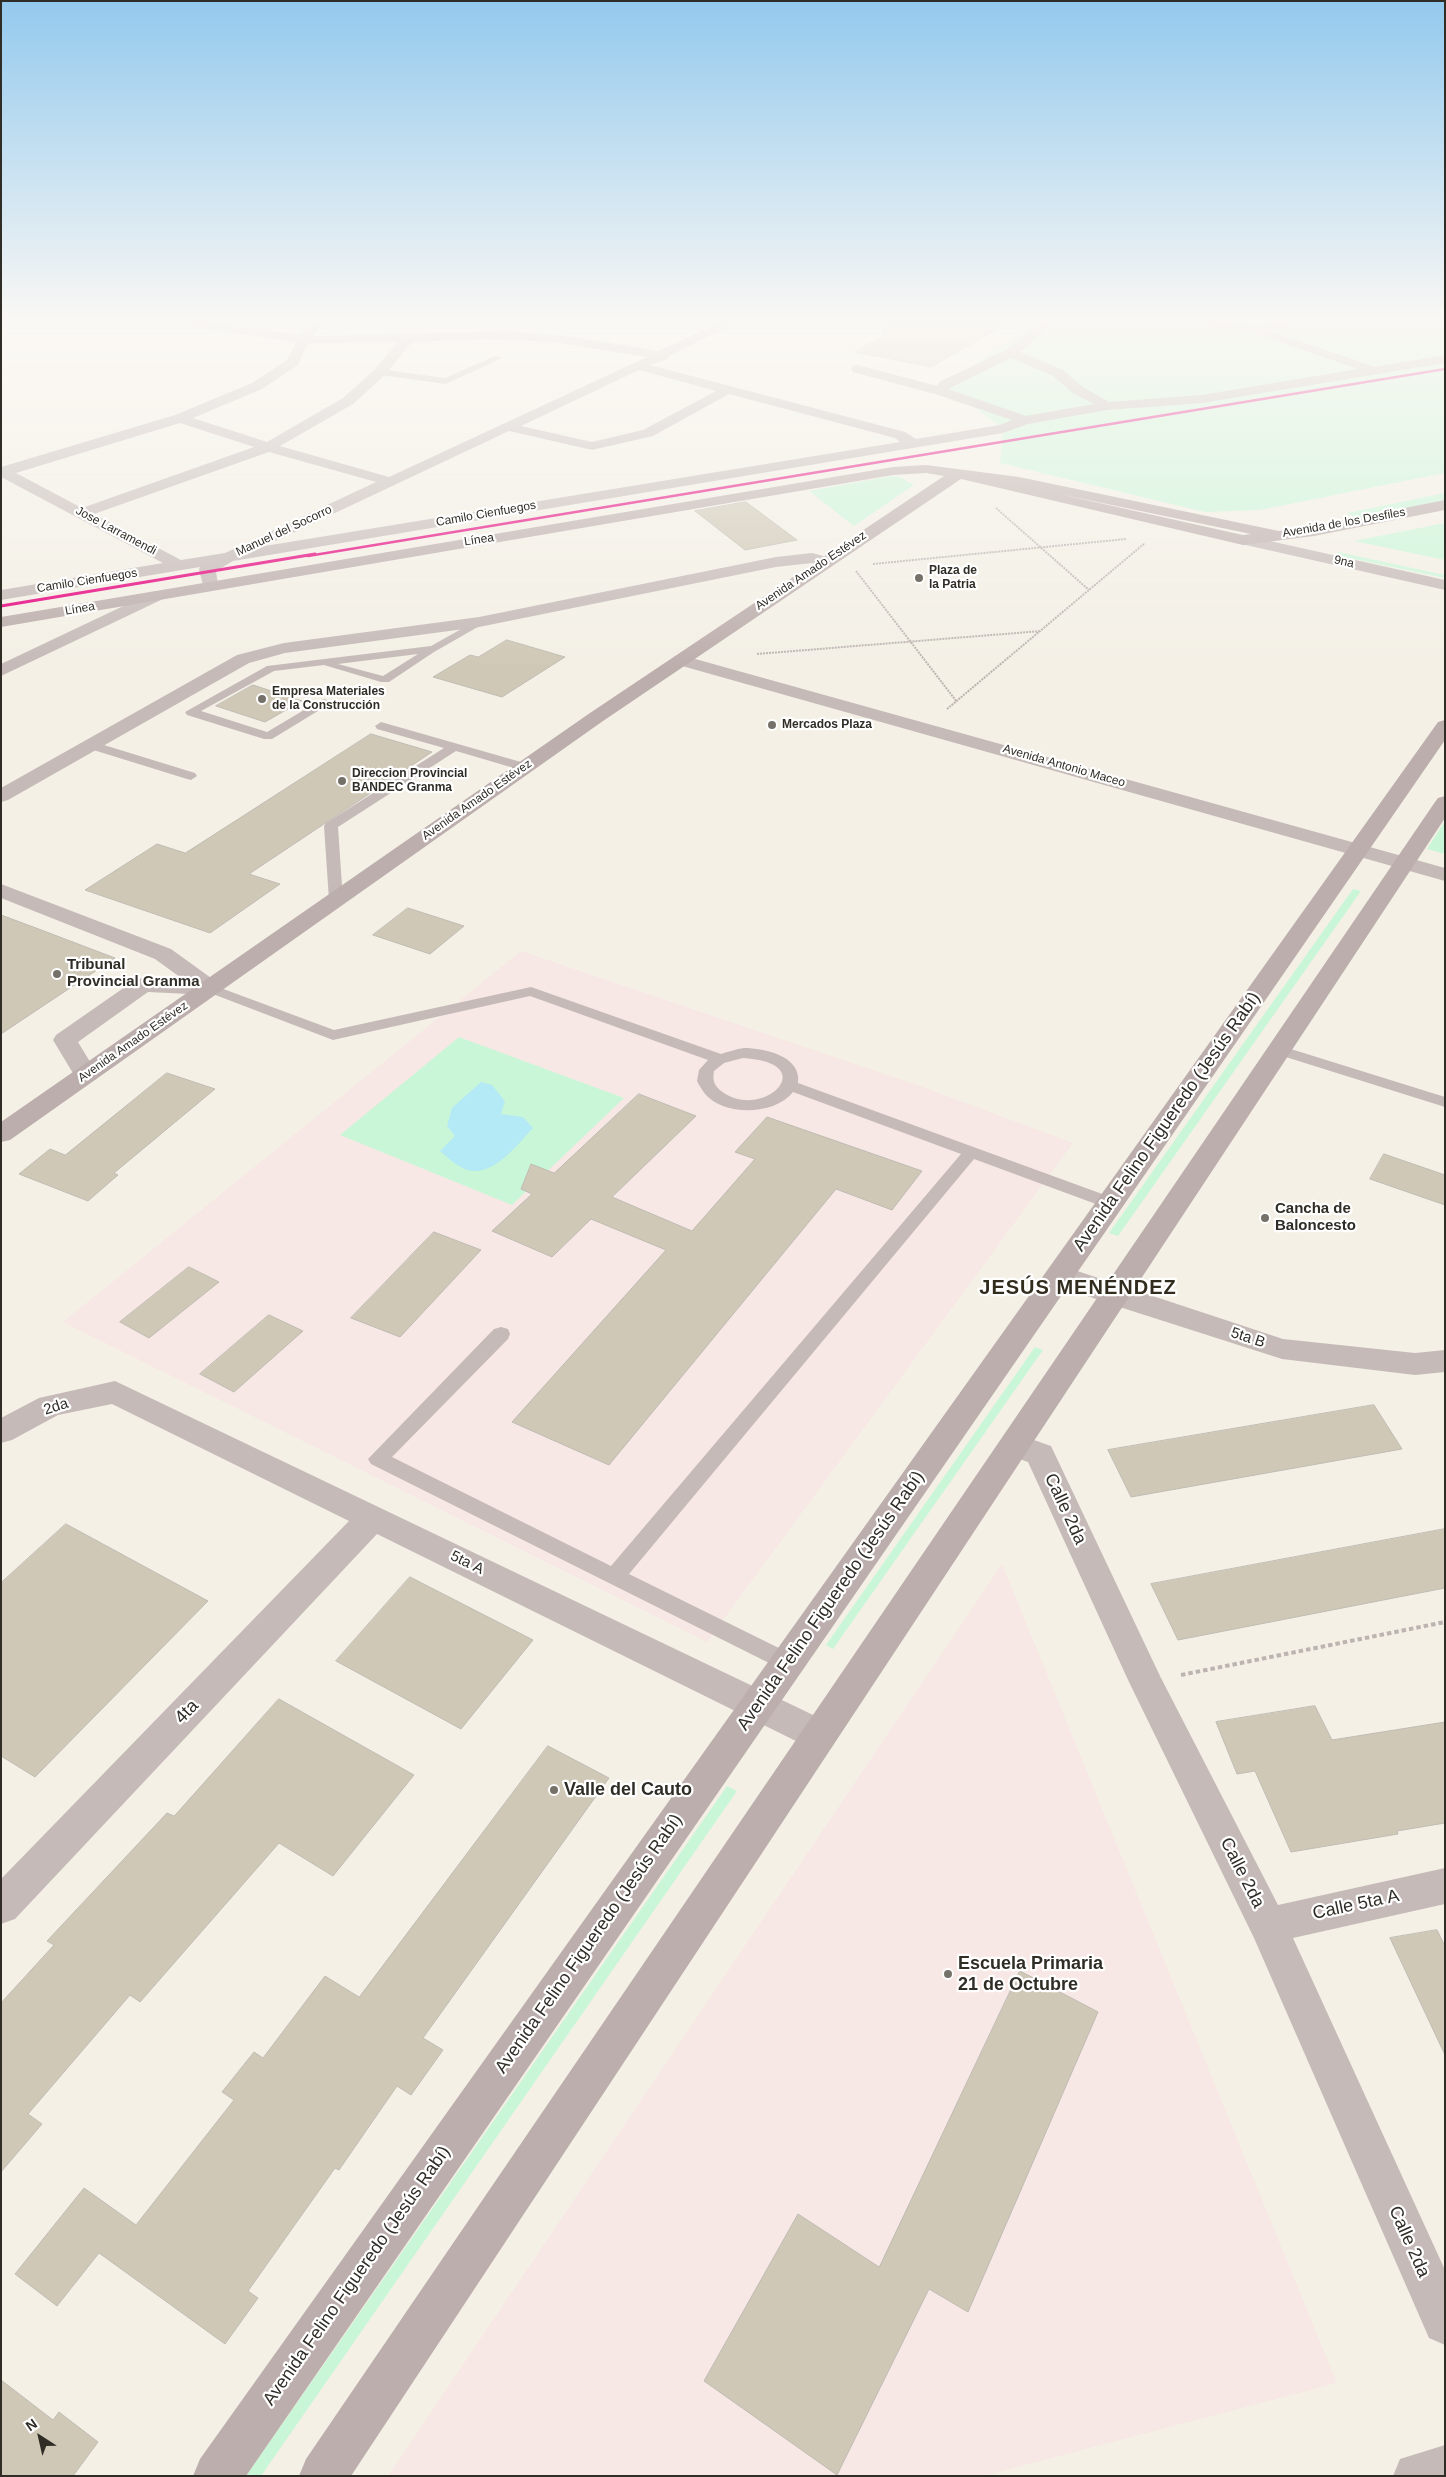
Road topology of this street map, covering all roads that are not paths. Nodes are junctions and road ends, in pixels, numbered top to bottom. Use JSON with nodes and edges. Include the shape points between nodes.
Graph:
{"nodes":[{"id":1,"x":115,"y":438,"type":"edge"},
{"id":2,"x":239,"y":438,"type":"edge"},
{"id":3,"x":285,"y":438,"type":"edge"},
{"id":4,"x":485,"y":438,"type":"edge"},
{"id":5,"x":555,"y":438,"type":"edge"},
{"id":6,"x":628,"y":438,"type":"edge"},
{"id":7,"x":903,"y":438,"type":"edge"},
{"id":8,"x":951,"y":438,"type":"edge"},
{"id":9,"x":912,"y":444,"type":"junction"},
{"id":10,"x":268,"y":447,"type":"junction"},
{"id":11,"x":2,"y":472,"type":"edge"},
{"id":12,"x":958,"y":474,"type":"junction"},
{"id":13,"x":983,"y":478,"type":"junction"},
{"id":14,"x":391,"y":482,"type":"junction"},
{"id":15,"x":1445,"y":505,"type":"edge"},
{"id":16,"x":83,"y":513,"type":"junction"},
{"id":17,"x":1277,"y":528,"type":"junction"},
{"id":18,"x":1243,"y":540,"type":"junction"},
{"id":19,"x":223,"y":560,"type":"junction"},
{"id":20,"x":825,"y":561,"type":"junction"},
{"id":21,"x":180,"y":566,"type":"junction"},
{"id":22,"x":207,"y":569,"type":"junction"},
{"id":23,"x":1445,"y":570,"type":"edge"},
{"id":24,"x":210,"y":585,"type":"junction"},
{"id":25,"x":1445,"y":585,"type":"edge"},
{"id":26,"x":1,"y":595,"type":"edge"},
{"id":27,"x":155,"y":596,"type":"junction"},
{"id":28,"x":1,"y":622,"type":"edge"},
{"id":29,"x":479,"y":622,"type":"junction"},
{"id":30,"x":434,"y":649,"type":"junction"},
{"id":31,"x":682,"y":660,"type":"junction"},
{"id":32,"x":320,"y":662,"type":"junction"},
{"id":33,"x":1,"y":671,"type":"edge"},
{"id":34,"x":325,"y":703,"type":"dead end"},
{"id":35,"x":381,"y":726,"type":"dead end"},
{"id":36,"x":1445,"y":726,"type":"edge"},
{"id":37,"x":91,"y":745,"type":"junction"},
{"id":38,"x":454,"y":747,"type":"junction"},
{"id":39,"x":524,"y":767,"type":"junction"},
{"id":40,"x":191,"y":776,"type":"dead end"},
{"id":41,"x":1,"y":796,"type":"edge"},
{"id":42,"x":1445,"y":802,"type":"edge"},
{"id":43,"x":1358,"y":849,"type":"junction"},
{"id":44,"x":1403,"y":864,"type":"junction"},
{"id":45,"x":1445,"y":875,"type":"edge"},
{"id":46,"x":1,"y":890,"type":"edge"},
{"id":47,"x":336,"y":900,"type":"junction"},
{"id":48,"x":210,"y":988,"type":"junction"},
{"id":49,"x":1278,"y":1050,"type":"junction"},
{"id":50,"x":719,"y":1059,"type":"junction"},
{"id":51,"x":86,"y":1074,"type":"junction"},
{"id":52,"x":790,"y":1085,"type":"junction"},
{"id":53,"x":1445,"y":1102,"type":"edge"},
{"id":54,"x":1,"y":1134,"type":"edge"},
{"id":55,"x":972,"y":1151,"type":"junction"},
{"id":56,"x":1110,"y":1203,"type":"junction"},
{"id":57,"x":1059,"y":1275,"type":"junction"},
{"id":58,"x":1114,"y":1295,"type":"junction"},
{"id":59,"x":501,"y":1334,"type":"dead end"},
{"id":60,"x":1445,"y":1361,"type":"edge"},
{"id":61,"x":115,"y":1392,"type":"joint"},
{"id":62,"x":1,"y":1432,"type":"edge"},
{"id":63,"x":1014,"y":1445,"type":"junction"},
{"id":64,"x":373,"y":1517,"type":"junction"},
{"id":65,"x":614,"y":1576,"type":"junction"},
{"id":66,"x":787,"y":1663,"type":"junction"},
{"id":67,"x":758,"y":1704,"type":"junction"},
{"id":68,"x":819,"y":1735,"type":"junction"},
{"id":69,"x":1445,"y":1886,"type":"edge"},
{"id":70,"x":1,"y":1906,"type":"edge"},
{"id":71,"x":1268,"y":1925,"type":"junction"},
{"id":72,"x":1445,"y":2322,"type":"edge"},
{"id":73,"x":1445,"y":2469,"type":"edge"},
{"id":74,"x":217,"y":2476,"type":"edge"},
{"id":75,"x":324,"y":2476,"type":"edge"},
{"id":76,"x":1417,"y":2476,"type":"edge"}],
"edges":[{"from":1,"to":11,"type":"street"},
{"from":2,"to":10,"type":"street"},
{"from":3,"to":10,"type":"street"},
{"from":4,"to":14,"type":"street","name":"Manuel del Socorro"},
{"from":5,"to":6,"type":"street","via":[[592,446]]},
{"from":7,"to":9,"type":"street"},
{"from":8,"to":9,"type":"street","name":"Camilo Cienfuegos"},
{"from":9,"to":19,"type":"street","name":"Camilo Cienfuegos"},
{"from":10,"to":14,"type":"street"},
{"from":10,"to":16,"type":"street"},
{"from":11,"to":16,"type":"street","name":"Jose Larramendi"},
{"from":12,"to":13,"type":"main road","name":"Línea"},
{"from":12,"to":20,"type":"main road","name":"Avenida Amado Estévez"},
{"from":12,"to":24,"type":"main road","name":"Línea","via":[[926,469],[893,471]]},
{"from":13,"to":17,"type":"main road","name":"Avenida de los Desfiles","via":[[1019,481],[1234,525]]},
{"from":13,"to":18,"type":"main road","via":[[994,484]]},
{"from":14,"to":19,"type":"street","name":"Manuel del Socorro"},
{"from":15,"to":17,"type":"main road","name":"Avenida de los Desfiles","via":[[1340,526]]},
{"from":16,"to":21,"type":"street","name":"Jose Larramendi"},
{"from":17,"to":18,"type":"main road","name":"Avenida de los Desfiles"},
{"from":17,"to":23,"type":"street","name":"9na"},
{"from":18,"to":25,"type":"street","name":"9na"},
{"from":19,"to":21,"type":"street","name":"Camilo Cienfuegos"},
{"from":19,"to":22,"type":"street","name":"Manuel del Socorro"},
{"from":20,"to":29,"type":"street","via":[[812,558],[776,562]]},
{"from":20,"to":31,"type":"main road","name":"Avenida Amado Estévez"},
{"from":21,"to":22,"type":"street","name":"Jose Larramendi"},
{"from":21,"to":26,"type":"street","name":"Camilo Cienfuegos"},
{"from":22,"to":24,"type":"street"},
{"from":24,"to":27,"type":"main road","name":"Línea"},
{"from":27,"to":28,"type":"main road","name":"Línea"},
{"from":27,"to":33,"type":"street"},
{"from":29,"to":30,"type":"lane"},
{"from":29,"to":37,"type":"street","via":[[284,648],[243,659]]},
{"from":30,"to":32,"type":"lane"},
{"from":30,"to":32,"type":"lane","via":[[385,680]]},
{"from":31,"to":39,"type":"main road","name":"Avenida Amado Estévez"},
{"from":31,"to":43,"type":"street","name":"Avenida Antonio Maceo"},
{"from":32,"to":34,"type":"lane","via":[[271,668],[191,712],[268,736]]},
{"from":35,"to":38,"type":"lane"},
{"from":36,"to":43,"type":"main road","name":"Avenida Felino Figueredo (Jesús Rabí)"},
{"from":37,"to":40,"type":"lane"},
{"from":37,"to":41,"type":"street"},
{"from":38,"to":39,"type":"lane"},
{"from":38,"to":47,"type":"lane","via":[[331,826]]},
{"from":39,"to":47,"type":"main road","name":"Avenida Amado Estévez"},
{"from":42,"to":44,"type":"main road"},
{"from":43,"to":44,"type":"street","name":"Avenida Antonio Maceo"},
{"from":43,"to":56,"type":"main road","name":"Avenida Felino Figueredo (Jesús Rabí)"},
{"from":44,"to":45,"type":"street","name":"Avenida Antonio Maceo"},
{"from":44,"to":49,"type":"main road"},
{"from":46,"to":48,"type":"street","via":[[163,954]]},
{"from":47,"to":48,"type":"main road","name":"Avenida Amado Estévez"},
{"from":48,"to":50,"type":"lane","via":[[333,1035],[531,991]]},
{"from":48,"to":51,"type":"main road","name":"Avenida Amado Estévez"},
{"from":48,"to":51,"type":"street","via":[[143,985],[135,990],[65,1040]]},
{"from":49,"to":53,"type":"lane"},
{"from":49,"to":58,"type":"main road"},
{"from":50,"to":52,"type":"lane","via":[[743,1053],[770,1057],[788,1069]]},
{"from":50,"to":52,"type":"lane","via":[[709,1066],[704,1083],[709,1092],[731,1104],[746,1106],[774,1100]]},
{"from":51,"to":54,"type":"main road","name":"Avenida Amado Estévez"},
{"from":52,"to":55,"type":"lane"},
{"from":55,"to":56,"type":"lane"},
{"from":55,"to":65,"type":"lane"},
{"from":56,"to":57,"type":"main road","name":"Avenida Felino Figueredo (Jesús Rabí)"},
{"from":57,"to":58,"type":"street","name":"5ta B"},
{"from":57,"to":66,"type":"main road","name":"Avenida Felino Figueredo (Jesús Rabí)"},
{"from":58,"to":60,"type":"street","name":"5ta B","via":[[1282,1349],[1415,1364]]},
{"from":58,"to":63,"type":"main road"},
{"from":59,"to":65,"type":"lane","via":[[378,1459]]},
{"from":61,"to":62,"type":"street","name":"2da","via":[[50,1406]]},
{"from":61,"to":64,"type":"street","name":"5ta A"},
{"from":63,"to":68,"type":"main road"},
{"from":63,"to":71,"type":"street","name":"Calle 2da","via":[[1040,1454],[1146,1682]]},
{"from":64,"to":67,"type":"street","name":"5ta A"},
{"from":64,"to":70,"type":"street","name":"4ta"},
{"from":65,"to":66,"type":"lane"},
{"from":66,"to":67,"type":"main road","name":"Avenida Felino Figueredo (Jesús Rabí)"},
{"from":67,"to":68,"type":"street","name":"5ta A"},
{"from":67,"to":74,"type":"main road","name":"Avenida Felino Figueredo (Jesús Rabí)"},
{"from":68,"to":75,"type":"main road"},
{"from":69,"to":71,"type":"street","name":"Calle 5ta A"},
{"from":71,"to":72,"type":"street","name":"Calle 2da"},
{"from":73,"to":76,"type":"street"}]}
